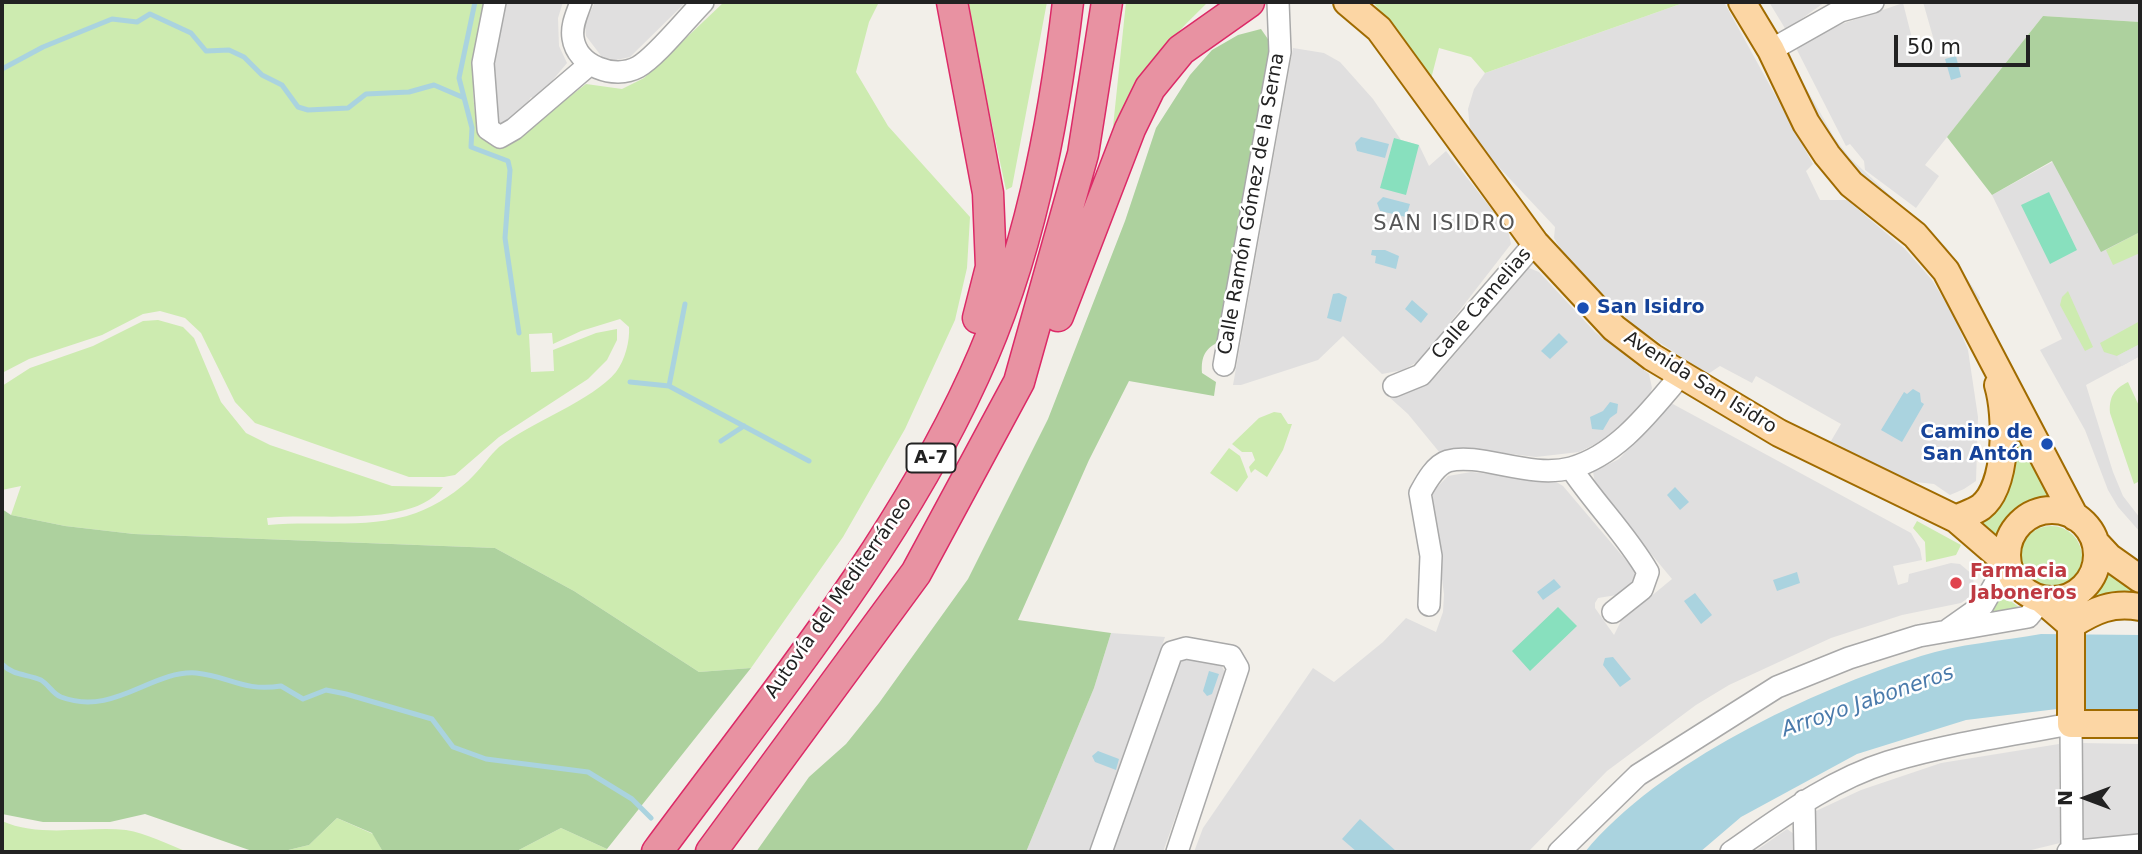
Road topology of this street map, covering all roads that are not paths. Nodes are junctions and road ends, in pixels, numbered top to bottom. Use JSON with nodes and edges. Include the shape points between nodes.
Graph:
{"nodes":[{"id":1,"x":495,"y":2,"type":"edge"},
{"id":2,"x":582,"y":2,"type":"edge"},
{"id":3,"x":704,"y":2,"type":"edge"},
{"id":4,"x":952,"y":2,"type":"edge"},
{"id":5,"x":1068,"y":2,"type":"edge"},
{"id":6,"x":1107,"y":2,"type":"edge"},
{"id":7,"x":1249,"y":2,"type":"edge"},
{"id":8,"x":1278,"y":2,"type":"edge"},
{"id":9,"x":1347,"y":2,"type":"edge"},
{"id":10,"x":1742,"y":2,"type":"edge"},
{"id":11,"x":1873,"y":2,"type":"edge"},
{"id":12,"x":1838,"y":6,"type":"edge"},
{"id":13,"x":1771,"y":50,"type":"junction"},
{"id":14,"x":590,"y":64,"type":"junction"},
{"id":15,"x":1535,"y":243,"type":"junction"},
{"id":16,"x":1986,"y":344,"type":"junction"},
{"id":17,"x":1223,"y":365,"type":"dead end"},
{"id":18,"x":1681,"y":374,"type":"junction"},
{"id":19,"x":1019,"y":382,"type":"junction"},
{"id":20,"x":1394,"y":386,"type":"dead end"},
{"id":21,"x":1572,"y":468,"type":"junction"},
{"id":22,"x":2075,"y":517,"type":"junction"},
{"id":23,"x":1956,"y":519,"type":"junction"},
{"id":24,"x":2096,"y":543,"type":"junction"},
{"id":25,"x":2007,"y":563,"type":"junction"},
{"id":26,"x":2140,"y":579,"type":"edge"},
{"id":27,"x":2042,"y":600,"type":"junction"},
{"id":28,"x":1429,"y":605,"type":"dead end"},
{"id":29,"x":2140,"y":607,"type":"edge"},
{"id":30,"x":1613,"y":612,"type":"dead end"},
{"id":31,"x":830,"y":616,"type":"junction"},
{"id":32,"x":2072,"y":630,"type":"junction"},
{"id":33,"x":1944,"y":632,"type":"junction"},
{"id":34,"x":2072,"y":717,"type":"junction"},
{"id":35,"x":2140,"y":724,"type":"edge"},
{"id":36,"x":1804,"y":801,"type":"junction"},
{"id":37,"x":2140,"y":845,"type":"edge"},
{"id":38,"x":657,"y":852,"type":"edge"},
{"id":39,"x":711,"y":852,"type":"edge"},
{"id":40,"x":1101,"y":852,"type":"edge"},
{"id":41,"x":1177,"y":852,"type":"edge"},
{"id":42,"x":1559,"y":852,"type":"edge"},
{"id":43,"x":1731,"y":852,"type":"edge"},
{"id":44,"x":1805,"y":852,"type":"edge"},
{"id":45,"x":2071,"y":852,"type":"edge"}],
"edges":[{"from":1,"to":14,"type":"street","via":[[483,63],[488,129],[500,137]]},
{"from":2,"to":14,"type":"street","via":[[573,24],[573,40]]},
{"from":3,"to":14,"type":"street","via":[[638,67],[606,71]]},
{"from":4,"to":31,"type":"highway","via":[[988,193],[991,267],[979,316],[947,392]]},
{"from":5,"to":31,"type":"highway","name":"Autovía del Mediterráneo","number":"A-7","via":[[1043,163],[1021,249],[974,376],[896,523]]},
{"from":6,"to":19,"type":"highway","number":"A-7","via":[[1083,155]]},
{"from":7,"to":19,"type":"highway","via":[[1181,50],[1150,88],[1055,322]]},
{"from":8,"to":17,"type":"street","name":"Calle Ramón Gómez de la Serna","via":[[1280,51]]},
{"from":9,"to":15,"type":"main road","name":"Avenida San Isidro","via":[[1379,29]]},
{"from":10,"to":13,"type":"main road"},
{"from":11,"to":12,"type":"street"},
{"from":12,"to":13,"type":"street"},
{"from":13,"to":16,"type":"main road","via":[[1827,155],[1851,184],[1915,235],[1946,271]]},
{"from":15,"to":18,"type":"main road","name":"Avenida San Isidro","via":[[1614,328]]},
{"from":15,"to":20,"type":"street","name":"Calle Camelias","via":[[1421,375]]},
{"from":16,"to":22,"type":"main road"},
{"from":16,"to":23,"type":"main road","via":[[2000,391],[2003,450],[1997,485],[1981,507]]},
{"from":18,"to":21,"type":"street","via":[[1605,454]]},
{"from":18,"to":23,"type":"main road","name":"Avenida San Isidro","via":[[1779,433]]},
{"from":19,"to":39,"type":"highway","number":"A-7","via":[[916,573]]},
{"from":21,"to":28,"type":"street","via":[[1534,472],[1479,461],[1447,461],[1430,475],[1420,493],[1431,556]]},
{"from":21,"to":30,"type":"street","via":[[1632,544],[1648,572],[1642,589]]},
{"from":22,"to":24,"type":"main road","via":[[2088,527]]},
{"from":22,"to":25,"type":"main road","via":[[2049,509],[2031,514],[2016,527],[2007,544]]},
{"from":23,"to":25,"type":"main road","name":"Avenida San Isidro"},
{"from":24,"to":26,"type":"main road"},
{"from":24,"to":27,"type":"main road","via":[[2097,561],[2090,581],[2074,596]]},
{"from":25,"to":27,"type":"main road","via":[[2015,583]]},
{"from":25,"to":33,"type":"street","via":[[1983,605]]},
{"from":27,"to":32,"type":"main road"},
{"from":27,"to":33,"type":"street","via":[[2028,617]]},
{"from":29,"to":32,"type":"main road","via":[[2097,608]]},
{"from":31,"to":38,"type":"highway","name":"Autovía del Mediterráneo","number":"A-7"},
{"from":32,"to":34,"type":"main road"},
{"from":33,"to":42,"type":"street","via":[[1849,658],[1777,687],[1638,775]]},
{"from":34,"to":35,"type":"main road"},
{"from":34,"to":36,"type":"street","via":[[1886,763]]},
{"from":34,"to":45,"type":"street"},
{"from":36,"to":43,"type":"street"},
{"from":36,"to":44,"type":"street"},
{"from":37,"to":45,"type":"street"},
{"from":40,"to":41,"type":"street","via":[[1172,652],[1186,648],[1231,656],[1238,668]]}]}
